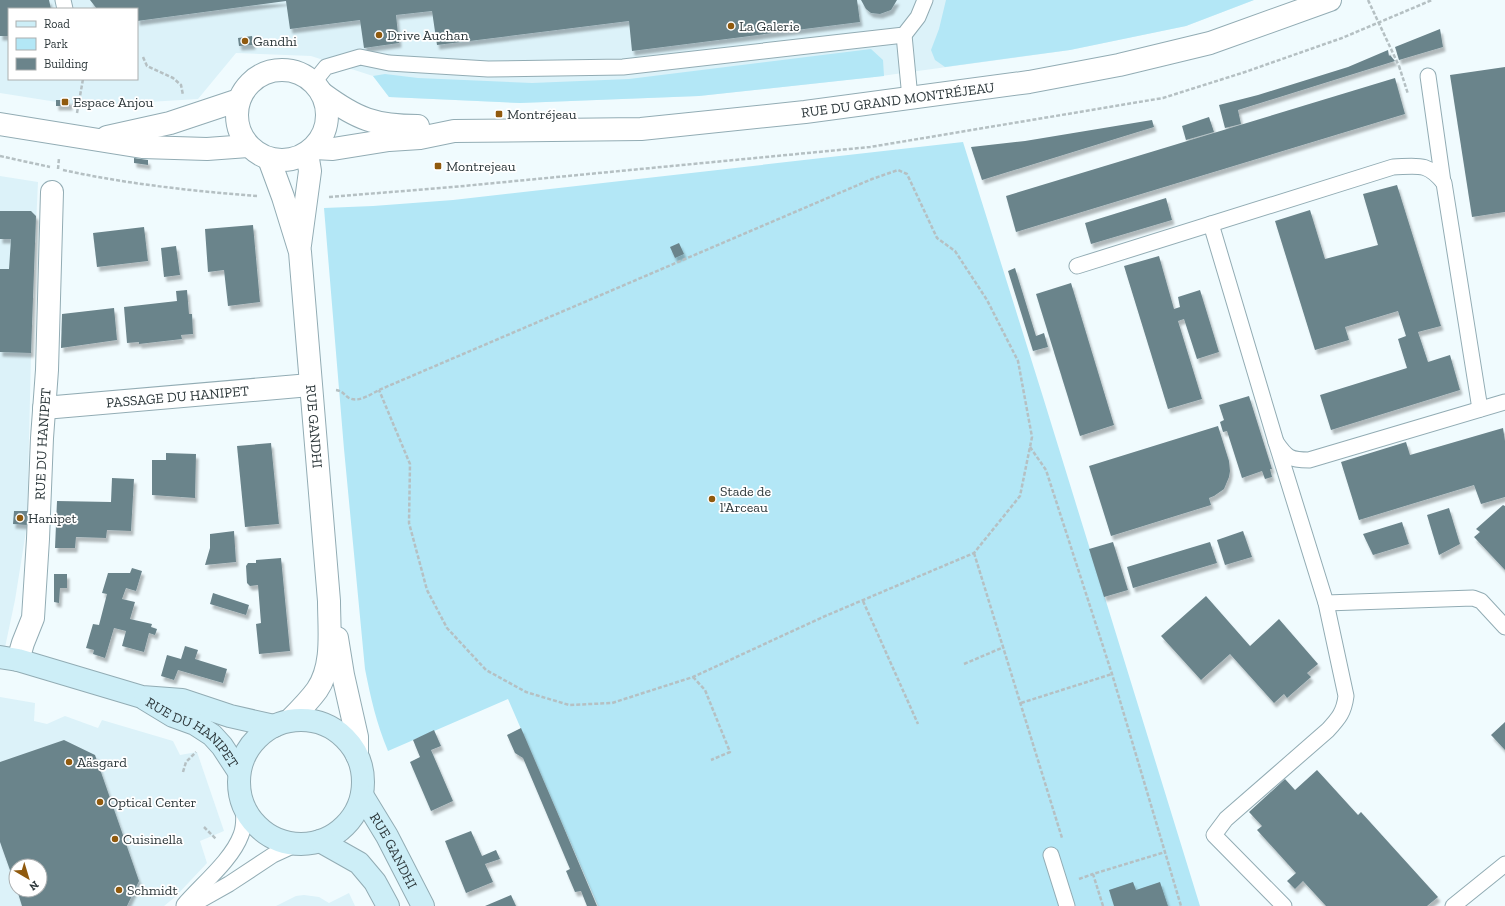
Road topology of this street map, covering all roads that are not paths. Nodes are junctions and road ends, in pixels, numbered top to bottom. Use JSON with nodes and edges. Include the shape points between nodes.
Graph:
{"nodes":[{"id":1,"x":926,"y":0,"type":"edge"},
{"id":2,"x":1330,"y":0,"type":"edge"},
{"id":3,"x":904,"y":35,"type":"junction"},
{"id":4,"x":1428,"y":76,"type":"dead end"},
{"id":5,"x":318,"y":88,"type":"junction"},
{"id":6,"x":910,"y":98,"type":"junction"},
{"id":7,"x":240,"y":100,"type":"junction"},
{"id":8,"x":0,"y":124,"type":"edge"},
{"id":9,"x":454,"y":130,"type":"junction"},
{"id":10,"x":92,"y":140,"type":"junction"},
{"id":11,"x":248,"y":146,"type":"junction"},
{"id":12,"x":311,"y":150,"type":"junction"},
{"id":13,"x":269,"y":158,"type":"junction"},
{"id":14,"x":1444,"y":183,"type":"junction"},
{"id":15,"x":52,"y":192,"type":"dead end"},
{"id":16,"x":1211,"y":224,"type":"junction"},
{"id":17,"x":300,"y":252,"type":"junction"},
{"id":18,"x":1077,"y":266,"type":"dead end"},
{"id":19,"x":310,"y":385,"type":"junction"},
{"id":20,"x":1505,"y":402,"type":"edge"},
{"id":21,"x":44,"y":408,"type":"junction"},
{"id":22,"x":1480,"y":409,"type":"junction"},
{"id":23,"x":1276,"y":442,"type":"junction"},
{"id":24,"x":329,"y":602,"type":"junction"},
{"id":25,"x":1326,"y":603,"type":"junction"},
{"id":26,"x":1505,"y":627,"type":"edge"},
{"id":27,"x":9,"y":658,"type":"edge"},
{"id":28,"x":142,"y":697,"type":"junction"},
{"id":29,"x":282,"y":723,"type":"junction"},
{"id":30,"x":357,"y":755,"type":"junction"},
{"id":31,"x":239,"y":772,"type":"junction"},
{"id":32,"x":362,"y":796,"type":"junction"},
{"id":33,"x":243,"y":804,"type":"junction"},
{"id":34,"x":320,"y":841,"type":"junction"},
{"id":35,"x":297,"y":844,"type":"junction"},
{"id":36,"x":1052,"y":855,"type":"road end"},
{"id":37,"x":1505,"y":864,"type":"edge"},
{"id":38,"x":183,"y":906,"type":"edge"},
{"id":39,"x":190,"y":906,"type":"edge"},
{"id":40,"x":388,"y":906,"type":"edge"},
{"id":41,"x":423,"y":906,"type":"edge"},
{"id":42,"x":1067,"y":906,"type":"edge"},
{"id":43,"x":1284,"y":906,"type":"edge"},
{"id":44,"x":1453,"y":906,"type":"edge"}],
"edges":[{"from":1,"to":3,"type":"lane","via":[[918,17]]},
{"from":2,"to":6,"type":"street","name":"RUE DU GRAND MONTRÉJEAU","via":[[1210,43],[1119,65],[1029,82]]},
{"from":3,"to":5,"type":"lane","via":[[623,68],[488,69],[389,63],[360,58],[326,67]]},
{"from":3,"to":6,"type":"lane"},
{"from":4,"to":14,"type":"lane"},
{"from":5,"to":7,"type":"street","name":"RUE DU GRAND MONTRÉJEAU","via":[[300,73],[276,70],[254,79]]},
{"from":5,"to":9,"type":"street","name":"RUE DU GRAND MONTRÉJEAU","via":[[343,109],[360,118],[394,126],[432,126]]},
{"from":5,"to":12,"type":"street","via":[[327,110],[327,122],[324,134]]},
{"from":6,"to":9,"type":"street","name":"RUE DU GRAND MONTRÉJEAU","via":[[641,129]]},
{"from":7,"to":10,"type":"street","via":[[170,123]]},
{"from":7,"to":11,"type":"street","name":"RUE DU GRAND MONTRÉJEAU","via":[[237,109],[238,124],[242,138]]},
{"from":8,"to":10,"type":"street"},
{"from":9,"to":12,"type":"street","name":"RUE DU GRAND MONTRÉJEAU","via":[[420,138]]},
{"from":10,"to":11,"type":"street","via":[[172,149]]},
{"from":11,"to":13,"type":"street","name":"RUE DU GRAND MONTRÉJEAU"},
{"from":12,"to":13,"type":"street","name":"RUE DU GRAND MONTRÉJEAU","via":[[292,159]]},
{"from":12,"to":17,"type":"street","name":"RUE GANDHI"},
{"from":13,"to":17,"type":"street","name":"RUE GANDHI"},
{"from":14,"to":16,"type":"lane","via":[[1435,172],[1421,165],[1393,167]]},
{"from":14,"to":22,"type":"lane"},
{"from":15,"to":21,"type":"street","name":"RUE DU HANIPET"},
{"from":16,"to":18,"type":"lane"},
{"from":16,"to":23,"type":"lane"},
{"from":17,"to":19,"type":"street","name":"RUE GANDHI"},
{"from":19,"to":21,"type":"street","name":"PASSAGE DU HANIPET"},
{"from":19,"to":24,"type":"street","name":"RUE GANDHI"},
{"from":20,"to":22,"type":"lane"},
{"from":21,"to":27,"type":"street","name":"RUE DU HANIPET","via":[[33,618],[23,643]]},
{"from":22,"to":23,"type":"lane","via":[[1309,460],[1294,460],[1283,452]]},
{"from":23,"to":25,"type":"lane"},
{"from":24,"to":29,"type":"street","name":"RUE GANDHI","via":[[326,671],[317,690],[306,704]]},
{"from":24,"to":30,"type":"street","name":"RUE GANDHI","via":[[356,731]]},
{"from":25,"to":26,"type":"lane","via":[[1473,598],[1481,601]]},
{"from":25,"to":43,"type":"lane","via":[[1346,696],[1344,708],[1328,730],[1226,819],[1214,835]]},
{"from":27,"to":28,"type":"main road","name":"RUE DU HANIPET"},
{"from":28,"to":29,"type":"main road","name":"RUE DU HANIPET","via":[[182,700],[244,720]]},
{"from":28,"to":31,"type":"main road","name":"RUE DU HANIPET","via":[[212,735]]},
{"from":29,"to":30,"type":"main road","via":[[310,720],[329,726],[346,738]]},
{"from":29,"to":31,"type":"main road","via":[[259,736],[251,745]]},
{"from":30,"to":32,"type":"main road","via":[[363,775]]},
{"from":31,"to":33,"type":"main road","via":[[238,783]]},
{"from":32,"to":34,"type":"main road","via":[[354,815],[344,827]]},
{"from":32,"to":41,"type":"main road","name":"RUE GANDHI","via":[[387,836]]},
{"from":33,"to":35,"type":"main road","via":[[250,818],[267,834],[281,841]]},
{"from":33,"to":38,"type":"lane","via":[[241,835],[232,851]]},
{"from":34,"to":35,"type":"main road"},
{"from":34,"to":40,"type":"main road","via":[[360,863],[375,882]]},
{"from":35,"to":39,"type":"lane","via":[[273,855]]},
{"from":36,"to":42,"type":"lane"},
{"from":37,"to":44,"type":"lane"}]}
